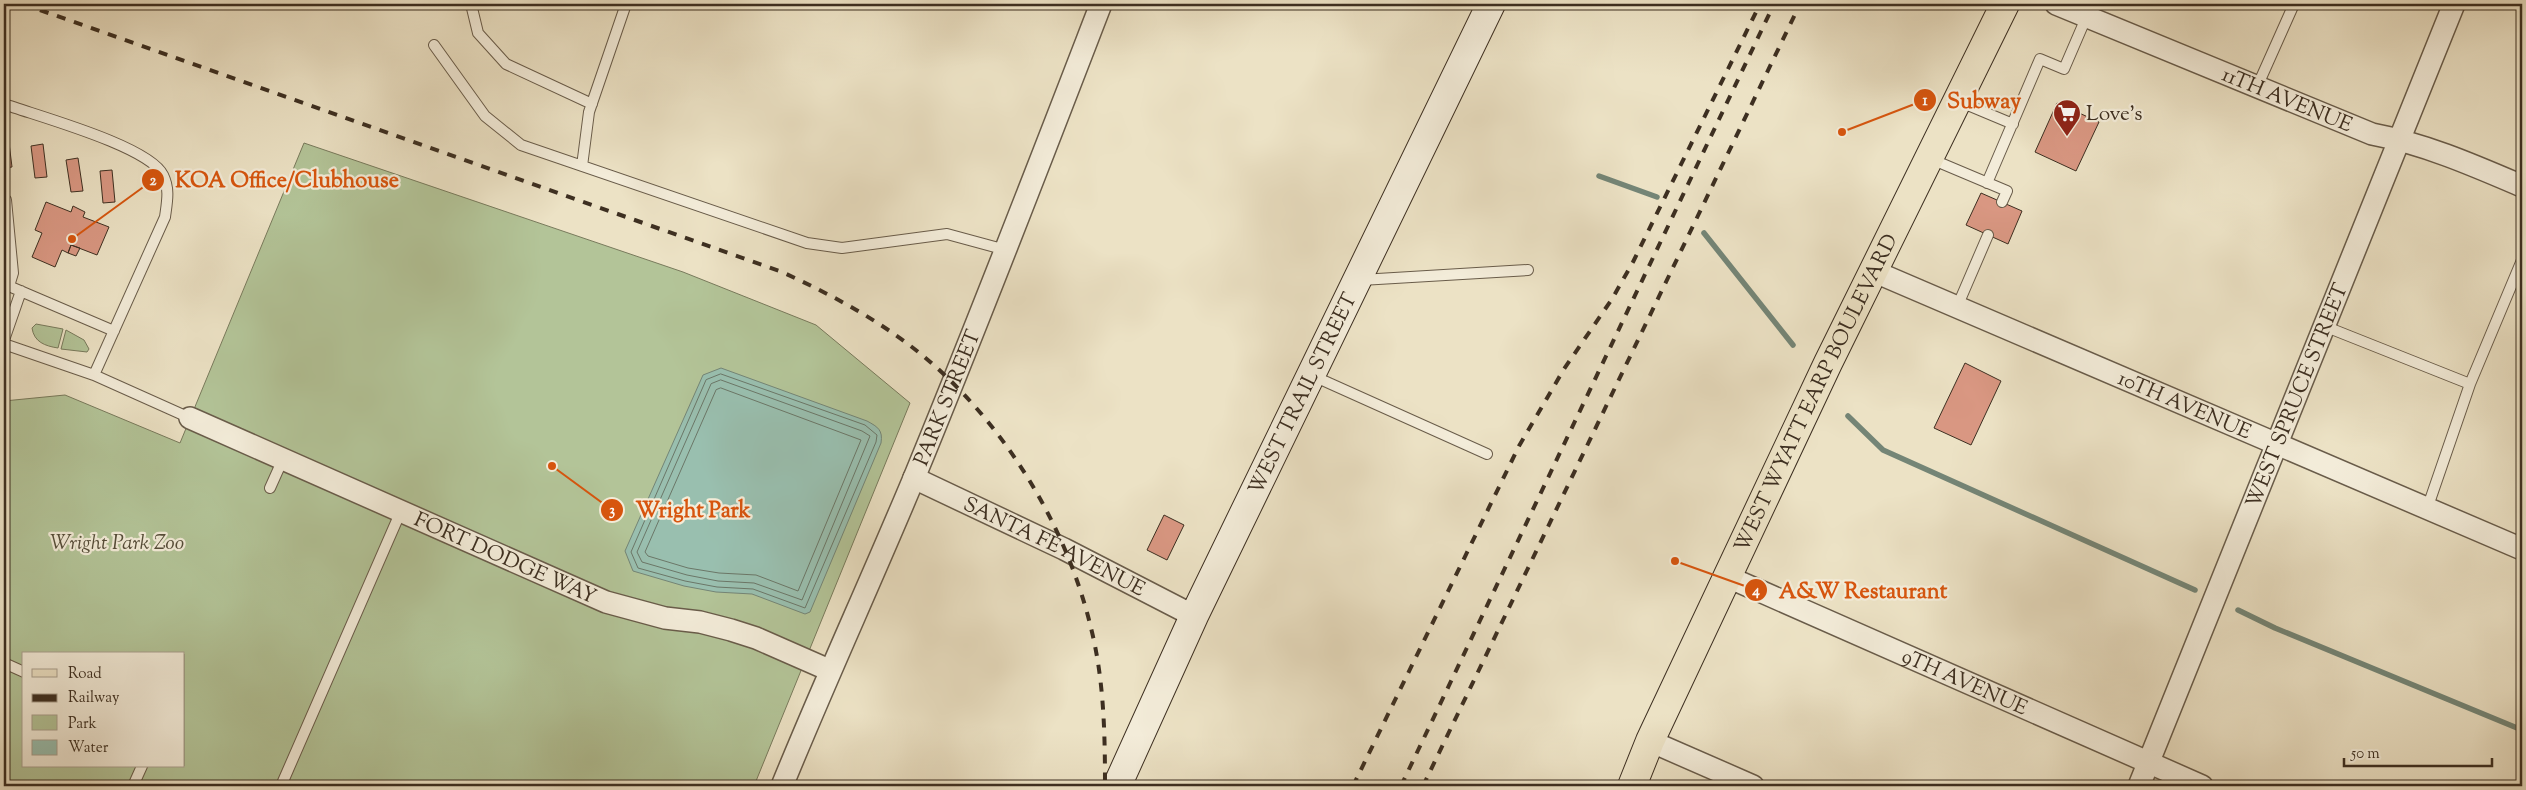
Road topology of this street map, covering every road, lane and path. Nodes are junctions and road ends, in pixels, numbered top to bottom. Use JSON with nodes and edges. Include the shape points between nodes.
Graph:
{"nodes":[{"id":1,"x":471,"y":4,"type":"edge"},
{"id":2,"x":626,"y":4,"type":"edge"},
{"id":3,"x":1101,"y":4,"type":"edge"},
{"id":4,"x":1491,"y":4,"type":"edge"},
{"id":5,"x":2006,"y":4,"type":"edge"},
{"id":6,"x":2056,"y":4,"type":"edge"},
{"id":7,"x":2294,"y":4,"type":"edge"},
{"id":8,"x":2454,"y":4,"type":"edge"},
{"id":9,"x":2089,"y":10,"type":"edge"},
{"id":10,"x":434,"y":45,"type":"dead end"},
{"id":11,"x":2257,"y":87,"type":"junction"},
{"id":12,"x":1958,"y":101,"type":"junction"},
{"id":13,"x":4,"y":104,"type":"edge"},
{"id":14,"x":592,"y":104,"type":"junction"},
{"id":15,"x":2012,"y":124,"type":"junction"},
{"id":16,"x":2399,"y":139,"type":"junction"},
{"id":17,"x":1929,"y":158,"type":"junction"},
{"id":18,"x":582,"y":166,"type":"junction"},
{"id":19,"x":1987,"y":183,"type":"junction"},
{"id":20,"x":2522,"y":186,"type":"edge"},
{"id":21,"x":6,"y":200,"type":"dead end"},
{"id":22,"x":2002,"y":202,"type":"dead end"},
{"id":23,"x":1988,"y":235,"type":"dead end"},
{"id":24,"x":1006,"y":250,"type":"junction"},
{"id":25,"x":2522,"y":260,"type":"edge"},
{"id":26,"x":1528,"y":270,"type":"dead end"},
{"id":27,"x":1873,"y":271,"type":"junction"},
{"id":28,"x":1357,"y":280,"type":"junction"},
{"id":29,"x":6,"y":285,"type":"edge"},
{"id":30,"x":21,"y":290,"type":"junction"},
{"id":31,"x":1957,"y":307,"type":"junction"},
{"id":32,"x":2324,"y":326,"type":"junction"},
{"id":33,"x":114,"y":331,"type":"junction"},
{"id":34,"x":4,"y":342,"type":"edge"},
{"id":35,"x":1310,"y":375,"type":"junction"},
{"id":36,"x":94,"y":376,"type":"junction"},
{"id":37,"x":2470,"y":384,"type":"junction"},
{"id":38,"x":190,"y":418,"type":"joint"},
{"id":39,"x":2277,"y":444,"type":"junction"},
{"id":40,"x":1487,"y":454,"type":"dead end"},
{"id":41,"x":283,"y":458,"type":"junction"},
{"id":42,"x":914,"y":478,"type":"junction"},
{"id":43,"x":270,"y":488,"type":"dead end"},
{"id":44,"x":2427,"y":509,"type":"junction"},
{"id":45,"x":401,"y":511,"type":"junction"},
{"id":46,"x":2522,"y":549,"type":"edge"},
{"id":47,"x":1728,"y":577,"type":"junction"},
{"id":48,"x":1194,"y":616,"type":"junction"},
{"id":49,"x":4,"y":663,"type":"edge"},
{"id":50,"x":829,"y":670,"type":"junction"},
{"id":51,"x":22,"y":671,"type":"edge"},
{"id":52,"x":1650,"y":741,"type":"junction"},
{"id":53,"x":2148,"y":764,"type":"junction"},
{"id":54,"x":141,"y":768,"type":"edge"},
{"id":55,"x":134,"y":786,"type":"edge"},
{"id":56,"x":281,"y":786,"type":"edge"},
{"id":57,"x":782,"y":786,"type":"edge"},
{"id":58,"x":1117,"y":786,"type":"edge"},
{"id":59,"x":1632,"y":786,"type":"edge"},
{"id":60,"x":1753,"y":786,"type":"edge"},
{"id":61,"x":2139,"y":786,"type":"edge"},
{"id":62,"x":2202,"y":786,"type":"edge"}],
"edges":[{"from":1,"to":14,"type":"lane","via":[[478,33],[506,64]]},
{"from":2,"to":14,"type":"lane"},
{"from":3,"to":24,"type":"street","name":"PARK STREET"},
{"from":4,"to":28,"type":"main road","name":"WEST TRAIL STREET"},
{"from":5,"to":12,"type":"main road","name":"WEST WYATT EARP BOULEVARD"},
{"from":6,"to":9,"type":"street","name":"11TH AVENUE"},
{"from":7,"to":11,"type":"lane"},
{"from":8,"to":16,"type":"street","name":"WEST SPRUCE STREET"},
{"from":9,"to":11,"type":"street","name":"11TH AVENUE"},
{"from":9,"to":15,"type":"lane","via":[[2064,69],[2040,59]]},
{"from":10,"to":18,"type":"lane","via":[[485,116],[522,145]]},
{"from":11,"to":16,"type":"street","name":"11TH AVENUE","via":[[2372,134]]},
{"from":12,"to":15,"type":"lane"},
{"from":12,"to":17,"type":"main road","name":"WEST WYATT EARP BOULEVARD"},
{"from":13,"to":33,"type":"lane","via":[[110,140],[148,158],[163,174],[168,190],[165,217]]},
{"from":14,"to":18,"type":"lane"},
{"from":15,"to":19,"type":"lane"},
{"from":16,"to":20,"type":"street","name":"11TH AVENUE"},
{"from":16,"to":32,"type":"street","name":"WEST SPRUCE STREET"},
{"from":17,"to":19,"type":"lane"},
{"from":17,"to":27,"type":"main road","name":"WEST WYATT EARP BOULEVARD"},
{"from":18,"to":24,"type":"lane","via":[[807,243],[842,248],[947,234]]},
{"from":19,"to":22,"type":"lane","via":[[2007,192]]},
{"from":21,"to":29,"type":"lane","via":[[13,273]]},
{"from":23,"to":31,"type":"lane"},
{"from":24,"to":42,"type":"street","name":"PARK STREET"},
{"from":25,"to":37,"type":"lane"},
{"from":26,"to":28,"type":"lane"},
{"from":27,"to":31,"type":"street","name":"10TH AVENUE"},
{"from":27,"to":47,"type":"main road","name":"WEST WYATT EARP BOULEVARD"},
{"from":28,"to":35,"type":"main road","name":"WEST TRAIL STREET"},
{"from":29,"to":30,"type":"lane"},
{"from":30,"to":33,"type":"lane"},
{"from":30,"to":34,"type":"lane"},
{"from":31,"to":39,"type":"street","name":"10TH AVENUE"},
{"from":32,"to":37,"type":"lane"},
{"from":32,"to":39,"type":"street","name":"WEST SPRUCE STREET"},
{"from":33,"to":36,"type":"lane"},
{"from":34,"to":36,"type":"lane"},
{"from":35,"to":40,"type":"lane"},
{"from":35,"to":48,"type":"main road","name":"WEST TRAIL STREET"},
{"from":36,"to":38,"type":"lane"},
{"from":37,"to":44,"type":"lane"},
{"from":38,"to":41,"type":"street","name":"FORT DODGE WAY"},
{"from":39,"to":44,"type":"street","name":"10TH AVENUE"},
{"from":39,"to":53,"type":"street","name":"WEST SPRUCE STREET"},
{"from":41,"to":43,"type":"lane"},
{"from":41,"to":45,"type":"street","name":"FORT DODGE WAY"},
{"from":42,"to":48,"type":"street","name":"SANTA FE AVENUE","via":[[1064,549]]},
{"from":42,"to":50,"type":"street","name":"PARK STREET"},
{"from":44,"to":46,"type":"street","name":"10TH AVENUE"},
{"from":45,"to":50,"type":"street","name":"FORT DODGE WAY","via":[[606,602],[665,618],[731,630]]},
{"from":45,"to":56,"type":"lane"},
{"from":47,"to":52,"type":"main road","name":"WEST WYATT EARP BOULEVARD"},
{"from":47,"to":53,"type":"street","name":"9TH AVENUE"},
{"from":48,"to":58,"type":"main road","name":"WEST TRAIL STREET"},
{"from":49,"to":51,"type":"lane"},
{"from":50,"to":57,"type":"street","name":"PARK STREET"},
{"from":52,"to":59,"type":"main road","name":"WEST WYATT EARP BOULEVARD"},
{"from":52,"to":60,"type":"street"},
{"from":53,"to":61,"type":"street","name":"WEST SPRUCE STREET"},
{"from":53,"to":62,"type":"street","name":"9TH AVENUE"},
{"from":54,"to":55,"type":"lane"}]}
